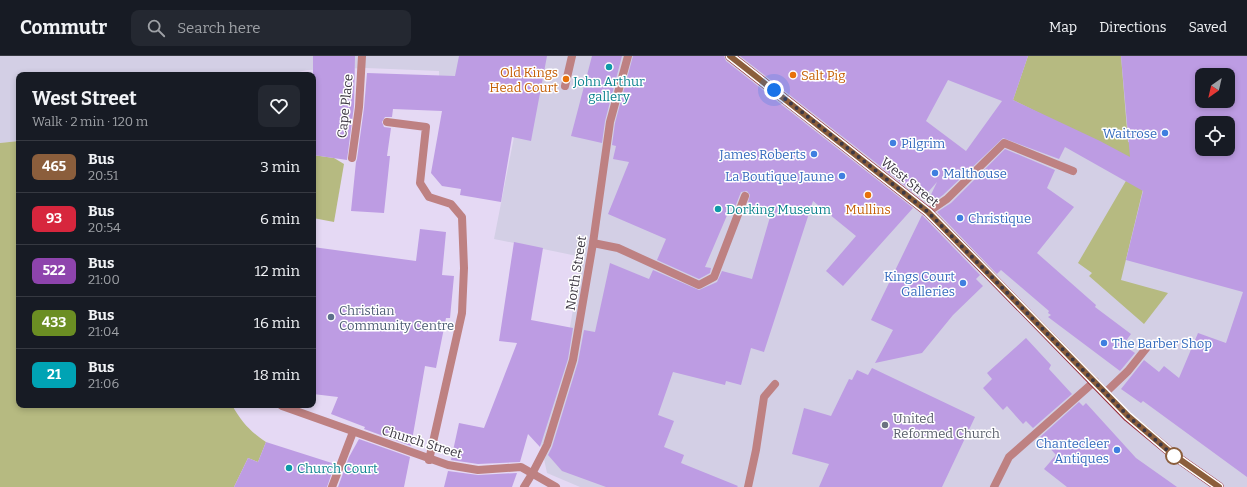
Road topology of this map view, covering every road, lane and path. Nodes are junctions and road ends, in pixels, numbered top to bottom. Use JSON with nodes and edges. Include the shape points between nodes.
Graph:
{"nodes":[{"id":1,"x":362,"y":56,"type":"edge"},
{"id":2,"x":572,"y":56,"type":"edge"},
{"id":3,"x":628,"y":56,"type":"edge"},
{"id":4,"x":730,"y":56,"type":"edge"},
{"id":5,"x":565,"y":86,"type":"dead end"},
{"id":6,"x":386,"y":122,"type":"dead end"},
{"id":7,"x":352,"y":158,"type":"dead end"},
{"id":8,"x":1073,"y":171,"type":"dead end"},
{"id":9,"x":745,"y":196,"type":"dead end"},
{"id":10,"x":928,"y":212,"type":"junction"},
{"id":11,"x":593,"y":243,"type":"junction"},
{"id":12,"x":1148,"y":346,"type":"dead end"},
{"id":13,"x":1095,"y":381,"type":"junction"},
{"id":14,"x":775,"y":384,"type":"dead end"},
{"id":15,"x":1105,"y":393,"type":"junction"},
{"id":16,"x":289,"y":408,"type":"edge"},
{"id":17,"x":352,"y":432,"type":"junction"},
{"id":18,"x":429,"y":460,"type":"junction"},
{"id":19,"x":532,"y":474,"type":"junction"},
{"id":20,"x":332,"y":487,"type":"edge"},
{"id":21,"x":524,"y":487,"type":"edge"},
{"id":22,"x":556,"y":487,"type":"edge"},
{"id":23,"x":748,"y":487,"type":"edge"},
{"id":24,"x":994,"y":487,"type":"edge"},
{"id":25,"x":1219,"y":487,"type":"edge"}],
"edges":[{"from":1,"to":7,"type":"street","name":"Cape Place"},
{"from":2,"to":5,"type":"street"},
{"from":3,"to":11,"type":"street","name":"North Street","via":[[610,122]]},
{"from":4,"to":10,"type":"main road","name":"West Street"},
{"from":6,"to":18,"type":"street","via":[[426,127],[420,183],[429,197],[451,204],[462,217],[462,313]]},
{"from":8,"to":10,"type":"street","via":[[1004,143],[947,199]]},
{"from":9,"to":11,"type":"street","via":[[714,277],[699,285],[618,248]]},
{"from":10,"to":13,"type":"main road","name":"West Street"},
{"from":11,"to":19,"type":"street","name":"North Street","via":[[574,360],[547,445]]},
{"from":12,"to":15,"type":"street","via":[[1128,371]]},
{"from":13,"to":15,"type":"main road","name":"West Street"},
{"from":13,"to":24,"type":"street","via":[[1009,457]]},
{"from":14,"to":23,"type":"street","via":[[764,397]]},
{"from":15,"to":25,"type":"main road","name":"West Street","via":[[1175,456]]},
{"from":16,"to":17,"type":"street","name":"Church Street"},
{"from":17,"to":18,"type":"street","name":"Church Street"},
{"from":17,"to":20,"type":"street"},
{"from":18,"to":19,"type":"street","name":"Church Street","via":[[478,470],[521,468]]},
{"from":19,"to":21,"type":"street","name":"North Street"},
{"from":19,"to":22,"type":"street","name":"Church Street"}]}
